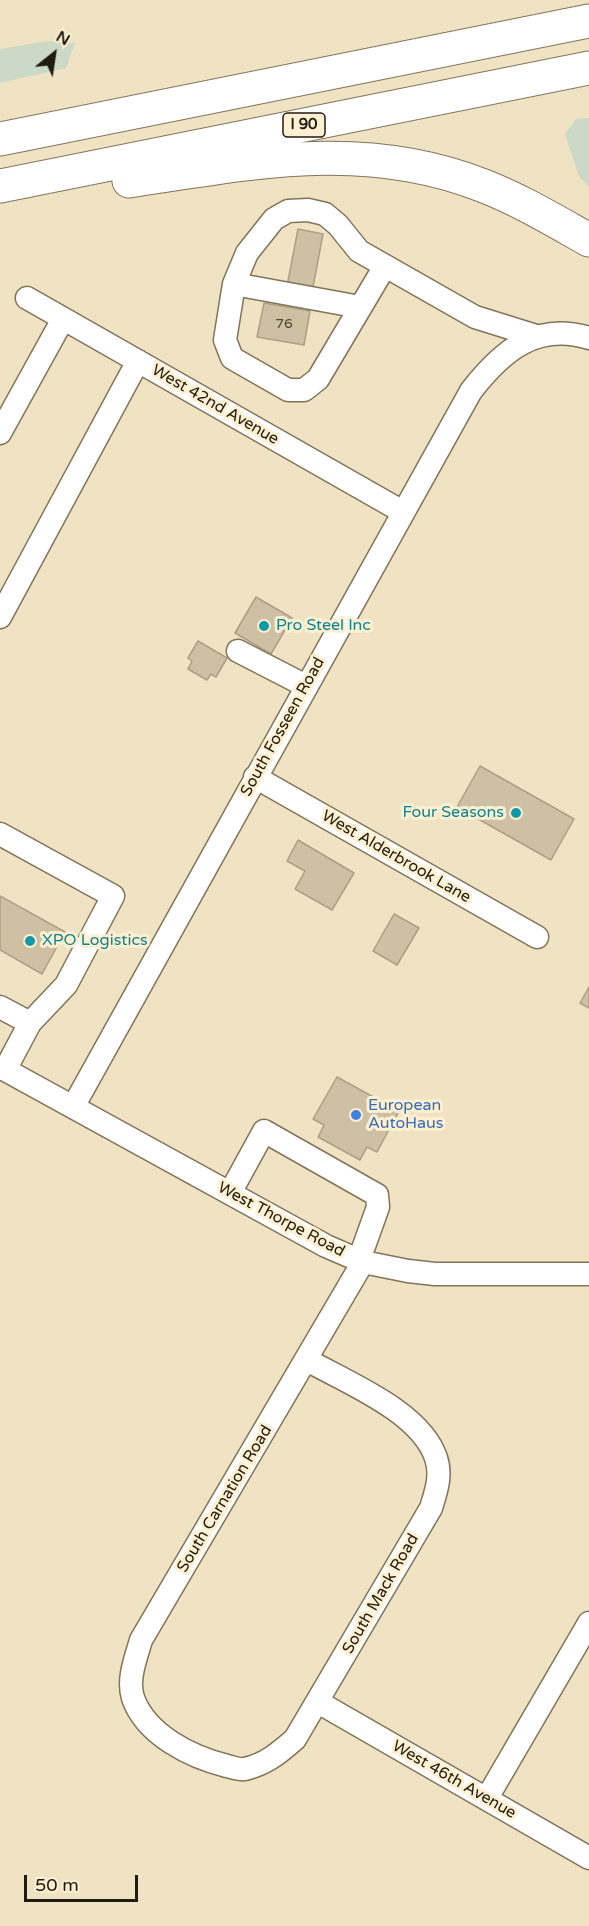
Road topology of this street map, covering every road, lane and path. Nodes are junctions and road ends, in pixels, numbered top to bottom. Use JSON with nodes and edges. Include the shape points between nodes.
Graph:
{"nodes":[{"id":1,"x":589,"y":3,"type":"edge"},
{"id":2,"x":589,"y":21,"type":"edge"},
{"id":3,"x":496,"y":39,"type":"junction"},
{"id":4,"x":589,"y":68,"type":"edge"},
{"id":5,"x":0,"y":139,"type":"edge"},
{"id":6,"x":10,"y":184,"type":"edge"},
{"id":7,"x":589,"y":240,"type":"edge"},
{"id":8,"x":385,"y":266,"type":"junction"},
{"id":9,"x":234,"y":284,"type":"junction"},
{"id":10,"x":27,"y":298,"type":"dead end"},
{"id":11,"x":360,"y":307,"type":"junction"},
{"id":12,"x":63,"y":319,"type":"junction"},
{"id":13,"x":536,"y":336,"type":"junction"},
{"id":14,"x":589,"y":338,"type":"edge"},
{"id":15,"x":138,"y":361,"type":"junction"},
{"id":16,"x":0,"y":433,"type":"edge"},
{"id":17,"x":403,"y":512,"type":"junction"},
{"id":18,"x":3,"y":604,"type":"edge"},
{"id":19,"x":238,"y":651,"type":"dead end"},
{"id":20,"x":306,"y":686,"type":"junction"},
{"id":21,"x":255,"y":777,"type":"junction"},
{"id":22,"x":0,"y":834,"type":"edge"},
{"id":23,"x":537,"y":937,"type":"dead end"},
{"id":24,"x":0,"y":1007,"type":"edge"},
{"id":25,"x":30,"y":1023,"type":"junction"},
{"id":26,"x":3,"y":1068,"type":"edge"},
{"id":27,"x":73,"y":1107,"type":"junction"},
{"id":28,"x":230,"y":1193,"type":"junction"},
{"id":29,"x":361,"y":1261,"type":"junction"},
{"id":30,"x":589,"y":1274,"type":"edge"},
{"id":31,"x":307,"y":1360,"type":"junction"},
{"id":32,"x":589,"y":1623,"type":"edge"},
{"id":33,"x":318,"y":1702,"type":"junction"},
{"id":34,"x":164,"y":1737,"type":"joint"},
{"id":35,"x":487,"y":1798,"type":"junction"},
{"id":36,"x":589,"y":1858,"type":"edge"}],
"edges":[{"from":1,"to":3,"type":"highway","via":[[557,11]]},
{"from":2,"to":3,"type":"highway"},
{"from":3,"to":5,"type":"highway"},
{"from":4,"to":6,"type":"highway","number":"I 90"},
{"from":6,"to":7,"type":"highway","via":[[80,189],[250,163],[346,157],[429,170],[484,186]]},
{"from":8,"to":9,"type":"street","via":[[359,252],[325,214],[288,211],[262,231]]},
{"from":8,"to":11,"type":"street"},
{"from":8,"to":13,"type":"street","via":[[475,317]]},
{"from":9,"to":11,"type":"street"},
{"from":9,"to":11,"type":"street","via":[[225,340],[227,350],[232,358],[295,392],[310,387],[318,379]]},
{"from":10,"to":12,"type":"street","name":"West 42nd Avenue"},
{"from":12,"to":15,"type":"street","name":"West 42nd Avenue"},
{"from":12,"to":16,"type":"street"},
{"from":13,"to":14,"type":"street","via":[[555,333]]},
{"from":13,"to":17,"type":"street","name":"South Fosseen Road","via":[[496,362],[471,391]]},
{"from":15,"to":17,"type":"street","name":"West 42nd Avenue"},
{"from":15,"to":18,"type":"street"},
{"from":17,"to":20,"type":"street","name":"South Fosseen Road"},
{"from":19,"to":20,"type":"street"},
{"from":20,"to":21,"type":"street","name":"South Fosseen Road"},
{"from":21,"to":23,"type":"street","name":"West Alderbrook Lane"},
{"from":21,"to":27,"type":"street","name":"South Fosseen Road"},
{"from":22,"to":25,"type":"street","via":[[112,896],[66,985]]},
{"from":24,"to":25,"type":"street"},
{"from":25,"to":26,"type":"street"},
{"from":26,"to":27,"type":"street","name":"West Thorpe Road"},
{"from":27,"to":28,"type":"street","name":"West Thorpe Road"},
{"from":28,"to":29,"type":"street","name":"West Thorpe Road"},
{"from":28,"to":29,"type":"street","name":"South Carnation Road","via":[[264,1131],[377,1195],[378,1207]]},
{"from":29,"to":30,"type":"street","name":"West Thorpe Road","via":[[435,1274]]},
{"from":29,"to":31,"type":"street","name":"South Carnation Road"},
{"from":31,"to":33,"type":"street","name":"South Mack Road","via":[[399,1413],[425,1435],[437,1460],[438,1484],[431,1508]]},
{"from":31,"to":34,"type":"street","name":"South Carnation Road","via":[[141,1640],[131,1673],[133,1697],[146,1721]]},
{"from":32,"to":35,"type":"street"},
{"from":33,"to":34,"type":"street","name":"South Mack Road","via":[[295,1739],[272,1760],[242,1769],[204,1760]]},
{"from":33,"to":35,"type":"street","name":"West 46th Avenue"},
{"from":35,"to":36,"type":"street","name":"West 46th Avenue"}]}
